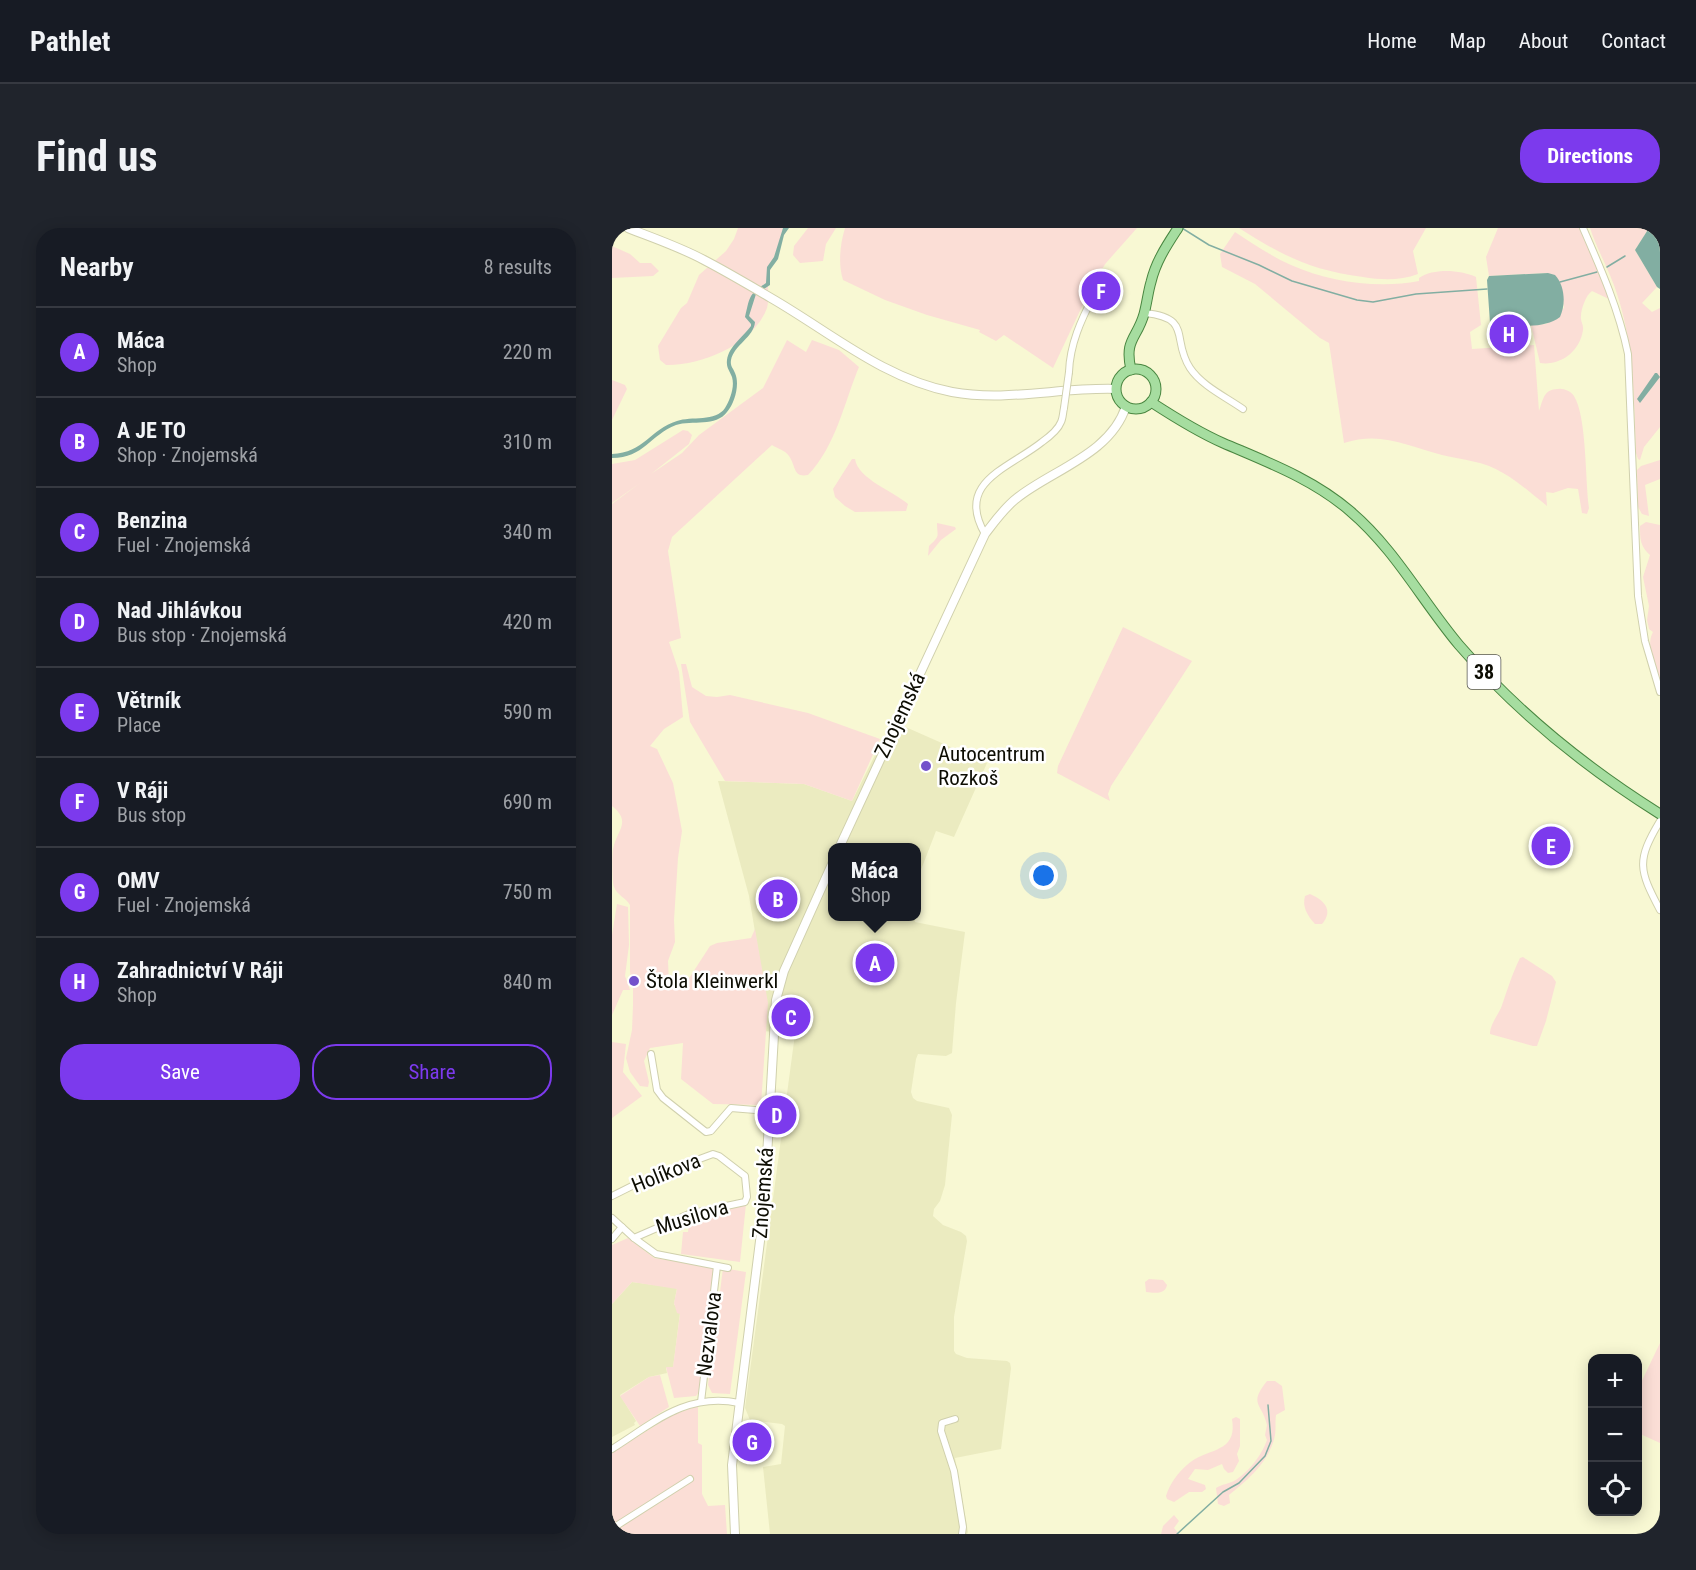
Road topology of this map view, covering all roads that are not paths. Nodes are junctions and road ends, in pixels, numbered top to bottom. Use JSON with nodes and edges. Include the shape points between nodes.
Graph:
{"nodes":[{"id":1,"x":628,"y":228,"type":"edge"},
{"id":2,"x":1583,"y":228,"type":"edge"},
{"id":3,"x":1177,"y":230,"type":"edge"},
{"id":4,"x":1094,"y":295,"type":"dead end"},
{"id":5,"x":1144,"y":313,"type":"junction"},
{"id":6,"x":1131,"y":370,"type":"junction"},
{"id":7,"x":1116,"y":389,"type":"junction"},
{"id":8,"x":1151,"y":402,"type":"junction"},
{"id":9,"x":1126,"y":406,"type":"junction"},
{"id":10,"x":1243,"y":409,"type":"dead end"},
{"id":11,"x":986,"y":534,"type":"junction"},
{"id":12,"x":1660,"y":692,"type":"edge"},
{"id":13,"x":1660,"y":814,"type":"edge"},
{"id":14,"x":1660,"y":821,"type":"edge"},
{"id":15,"x":841,"y":843,"type":"edge"},
{"id":16,"x":828,"y":873,"type":"edge"},
{"id":17,"x":1660,"y":910,"type":"edge"},
{"id":18,"x":651,"y":1054,"type":"dead end"},
{"id":19,"x":768,"y":1111,"type":"junction"},
{"id":20,"x":746,"y":1180,"type":"joint"},
{"id":21,"x":612,"y":1196,"type":"edge"},
{"id":22,"x":612,"y":1218,"type":"edge"},
{"id":23,"x":622,"y":1227,"type":"junction"},
{"id":24,"x":634,"y":1238,"type":"junction"},
{"id":25,"x":612,"y":1239,"type":"edge"},
{"id":26,"x":717,"y":1266,"type":"junction"},
{"id":27,"x":728,"y":1268,"type":"dead end"},
{"id":28,"x":700,"y":1402,"type":"junction"},
{"id":29,"x":739,"y":1404,"type":"junction"},
{"id":30,"x":955,"y":1419,"type":"dead end"},
{"id":31,"x":612,"y":1449,"type":"edge"},
{"id":32,"x":690,"y":1479,"type":"dead end"},
{"id":33,"x":614,"y":1530,"type":"edge"},
{"id":34,"x":735,"y":1534,"type":"edge"},
{"id":35,"x":962,"y":1534,"type":"edge"}],
"edges":[{"from":1,"to":7,"type":"main road","via":[[702,259],[889,371],[914,381],[981,396]]},
{"from":2,"to":12,"type":"street","via":[[1612,294],[1628,354],[1638,596],[1645,641]]},
{"from":3,"to":5,"type":"main road","via":[[1155,268]]},
{"from":4,"to":11,"type":"street","bridge":true,"via":[[1070,353],[1061,422],[1034,448],[992,477],[975,499],[978,521]]},
{"from":5,"to":6,"type":"main road","via":[[1128,348]]},
{"from":5,"to":10,"type":"street","via":[[1164,315],[1172,321],[1191,369]]},
{"from":6,"to":7,"type":"main road","via":[[1121,377]]},
{"from":6,"to":8,"type":"main road","via":[[1143,371],[1153,379],[1156,391]]},
{"from":7,"to":9,"type":"main road"},
{"from":8,"to":9,"type":"main road","via":[[1141,409]]},
{"from":8,"to":13,"type":"main road","number":"38","via":[[1220,442],[1301,478],[1338,501],[1389,550],[1458,644],[1515,704],[1584,763]]},
{"from":9,"to":11,"type":"main road","name":"Znojemská","via":[[1104,441],[1016,499]]},
{"from":11,"to":15,"type":"main road","name":"Znojemská"},
{"from":14,"to":17,"type":"street","via":[[1646,844],[1643,874]]},
{"from":16,"to":19,"type":"main road","name":"Znojemská","via":[[779,989]]},
{"from":18,"to":19,"type":"street","via":[[658,1092],[706,1132],[731,1108]]},
{"from":19,"to":29,"type":"main road","name":"Znojemská","via":[[764,1209]]},
{"from":20,"to":21,"type":"street","name":"Holíkova","via":[[741,1172],[713,1154]]},
{"from":20,"to":24,"type":"street","name":"Musilova","via":[[746,1201],[689,1214]]},
{"from":22,"to":23,"type":"street","name":"Musilova"},
{"from":23,"to":24,"type":"street","name":"Musilova"},
{"from":23,"to":25,"type":"street"},
{"from":24,"to":26,"type":"street","name":"Nezvalova","via":[[656,1254]]},
{"from":26,"to":27,"type":"street","name":"Nezvalova"},
{"from":26,"to":28,"type":"street","name":"Nezvalova"},
{"from":28,"to":29,"type":"street"},
{"from":28,"to":31,"type":"street","via":[[674,1410]]},
{"from":29,"to":34,"type":"main road","name":"Znojemská","via":[[732,1472]]},
{"from":30,"to":35,"type":"street","via":[[942,1424],[941,1431],[954,1471]]},
{"from":32,"to":33,"type":"street"}]}
